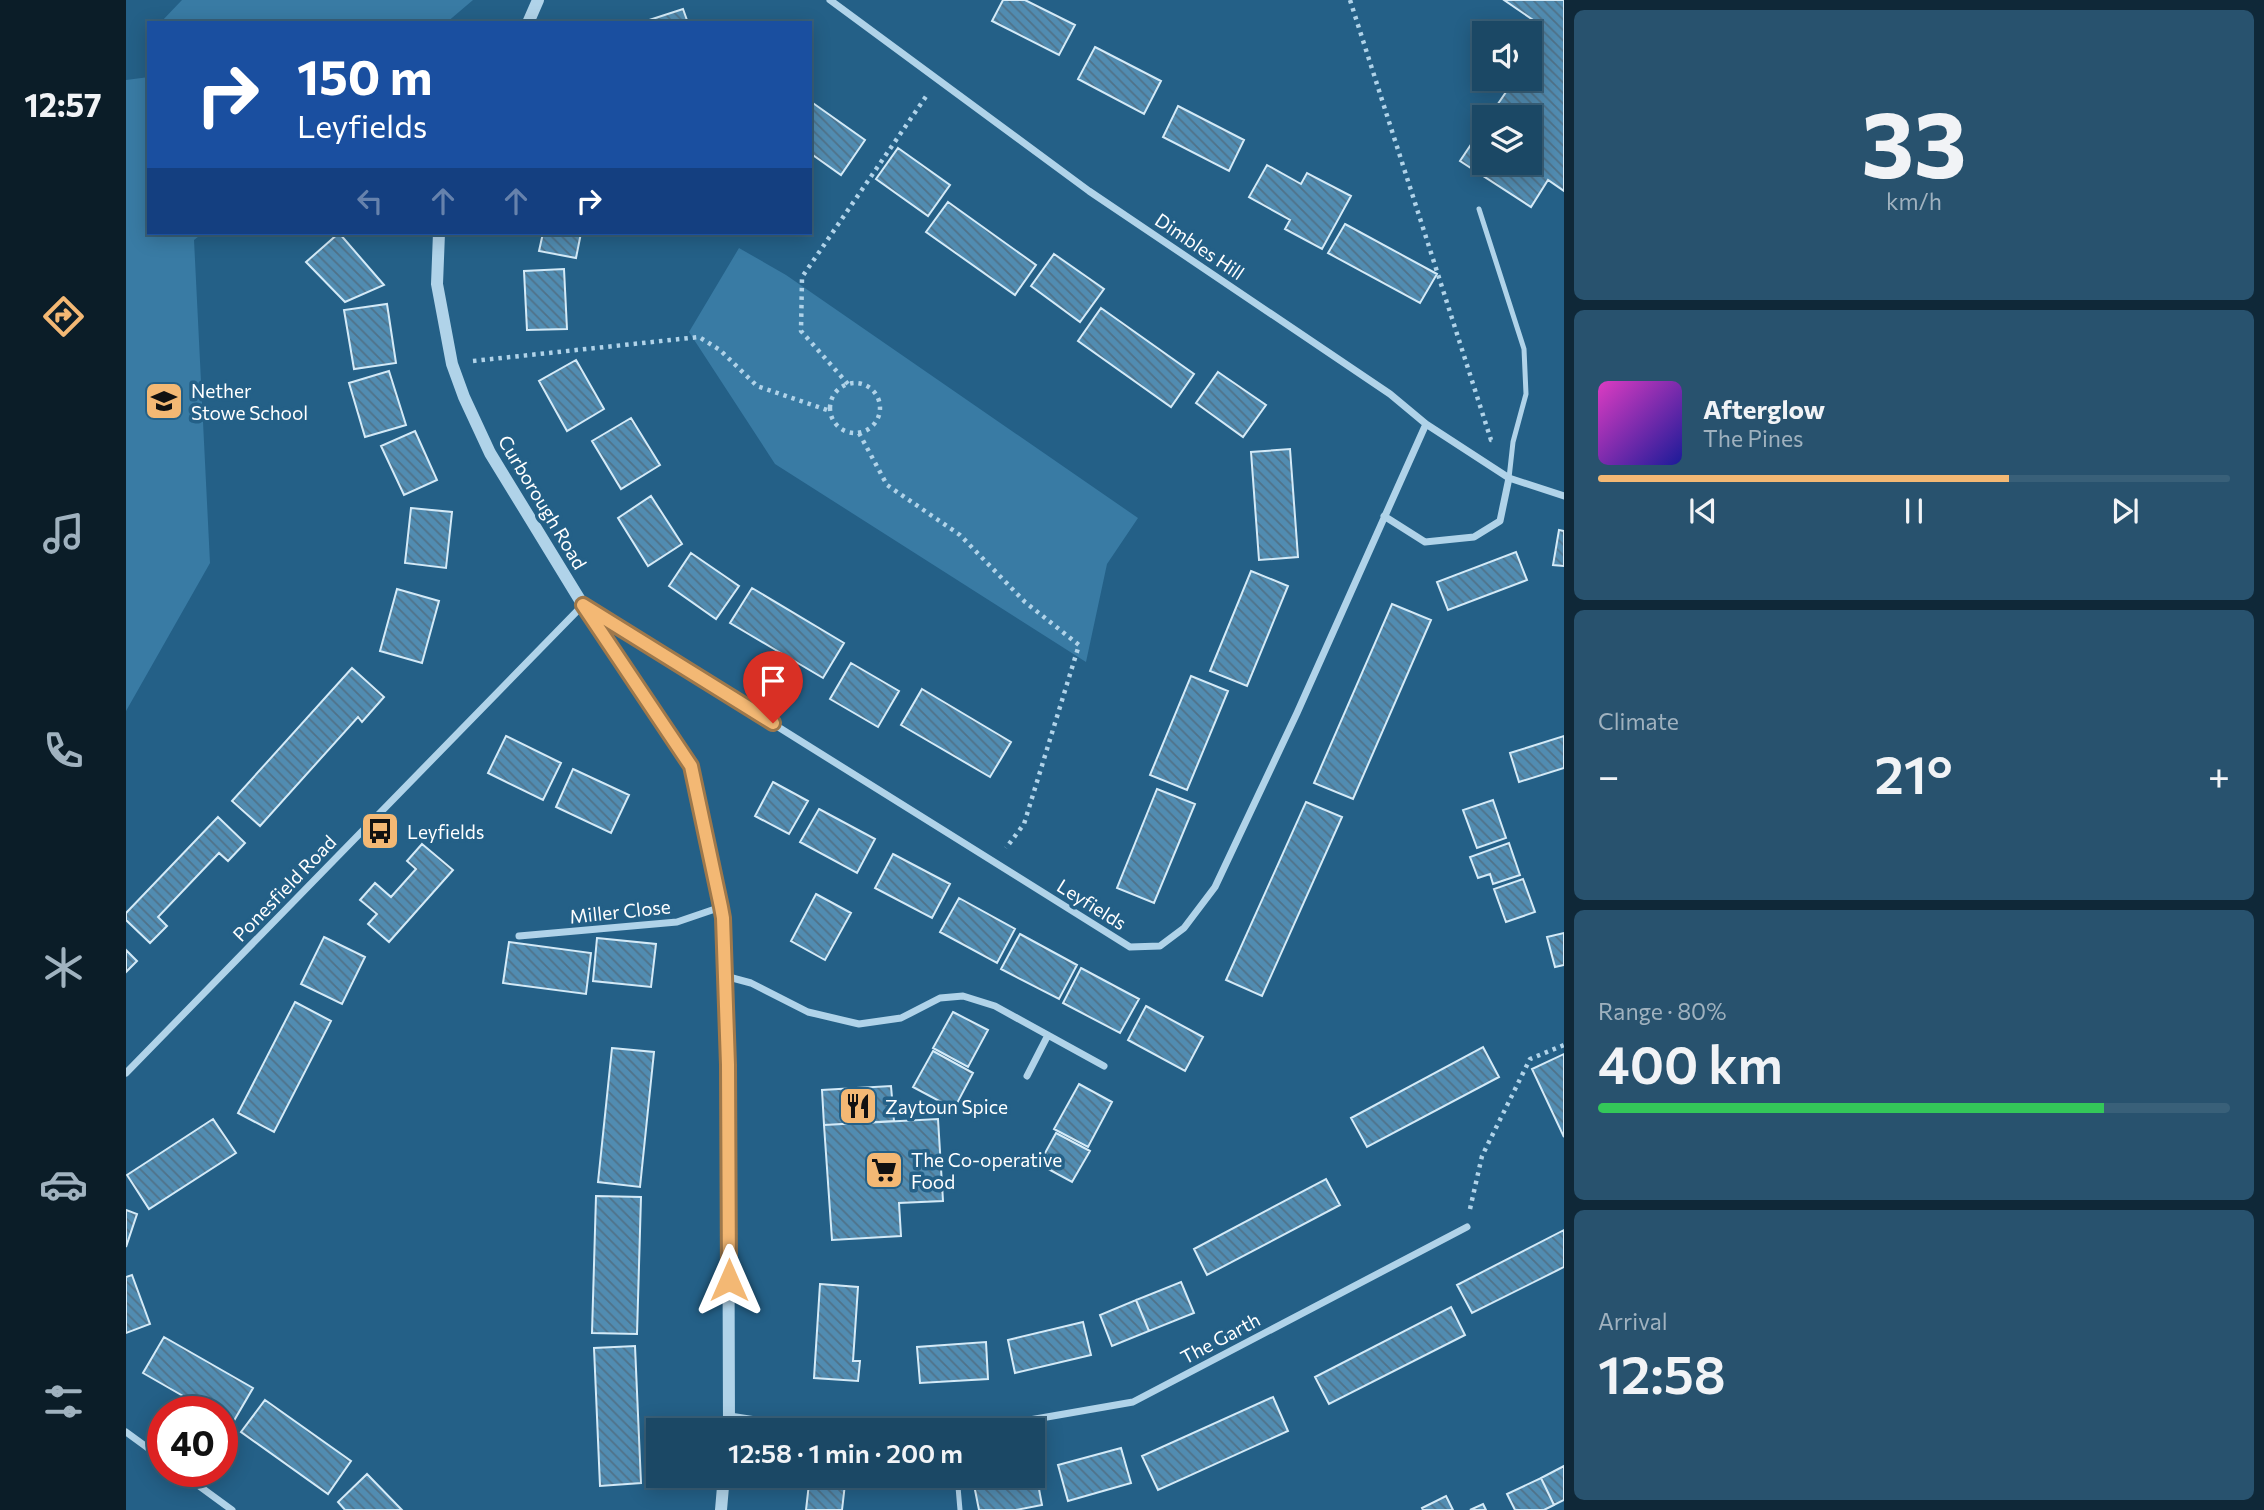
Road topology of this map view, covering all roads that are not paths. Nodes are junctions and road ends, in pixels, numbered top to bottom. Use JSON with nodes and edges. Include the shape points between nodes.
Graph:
{"nodes":[{"id":1,"x":538,"y":0,"type":"edge"},
{"id":2,"x":830,"y":0,"type":"edge"},
{"id":3,"x":529,"y":21,"type":"edge"},
{"id":4,"x":1479,"y":209,"type":"dead end"},
{"id":5,"x":439,"y":235,"type":"edge"},
{"id":6,"x":1426,"y":424,"type":"junction"},
{"id":7,"x":1509,"y":478,"type":"junction"},
{"id":8,"x":1564,"y":496,"type":"edge"},
{"id":9,"x":1384,"y":516,"type":"junction"},
{"id":10,"x":583,"y":605,"type":"junction"},
{"id":11,"x":721,"y":907,"type":"junction"},
{"id":12,"x":519,"y":936,"type":"dead end"},
{"id":13,"x":725,"y":976,"type":"junction"},
{"id":14,"x":1048,"y":1035,"type":"junction"},
{"id":15,"x":1104,"y":1066,"type":"dead end"},
{"id":16,"x":126,"y":1073,"type":"edge"},
{"id":17,"x":1027,"y":1076,"type":"dead end"},
{"id":18,"x":1466,"y":1227,"type":"road end"},
{"id":19,"x":730,"y":1418,"type":"edge"},
{"id":20,"x":1041,"y":1418,"type":"edge"},
{"id":21,"x":126,"y":1432,"type":"edge"},
{"id":22,"x":147,"y":1447,"type":"edge"},
{"id":23,"x":201,"y":1487,"type":"edge"},
{"id":24,"x":723,"y":1488,"type":"edge"},
{"id":25,"x":958,"y":1488,"type":"edge"},
{"id":26,"x":232,"y":1510,"type":"edge"},
{"id":27,"x":720,"y":1510,"type":"edge"},
{"id":28,"x":960,"y":1510,"type":"edge"}],
"edges":[{"from":1,"to":3,"type":"street"},
{"from":2,"to":6,"type":"street","name":"Dimbles Hill","via":[[1089,191],[1391,394]]},
{"from":4,"to":7,"type":"lane","via":[[1524,349],[1527,394],[1513,442]]},
{"from":5,"to":10,"type":"street","name":"Curborough Road","via":[[437,284],[452,364],[490,453]]},
{"from":6,"to":7,"type":"street","name":"Dimbles Hill"},
{"from":6,"to":9,"type":"street","name":"Leyfields"},
{"from":7,"to":8,"type":"street","name":"Dimbles Hill"},
{"from":7,"to":9,"type":"street","via":[[1500,521],[1474,537],[1425,542]]},
{"from":9,"to":10,"type":"street","name":"Leyfields","via":[[1215,887],[1184,928],[1160,946],[1130,947]]},
{"from":10,"to":11,"type":"street","name":"Curborough Road","via":[[691,766]]},
{"from":10,"to":16,"type":"street","name":"Ponesfield Road"},
{"from":11,"to":12,"type":"street","name":"Miller Close","via":[[677,922]]},
{"from":11,"to":13,"type":"street","name":"Curborough Road"},
{"from":13,"to":14,"type":"street","via":[[751,983],[808,1012],[859,1024],[901,1018],[940,998],[963,996],[995,1006]]},
{"from":13,"to":19,"type":"street","name":"Curborough Road"},
{"from":14,"to":15,"type":"street"},
{"from":14,"to":17,"type":"street"},
{"from":18,"to":20,"type":"street","name":"The Garth","via":[[1133,1402]]},
{"from":21,"to":22,"type":"street"},
{"from":23,"to":26,"type":"street"},
{"from":24,"to":27,"type":"street"},
{"from":25,"to":28,"type":"lane"}]}
